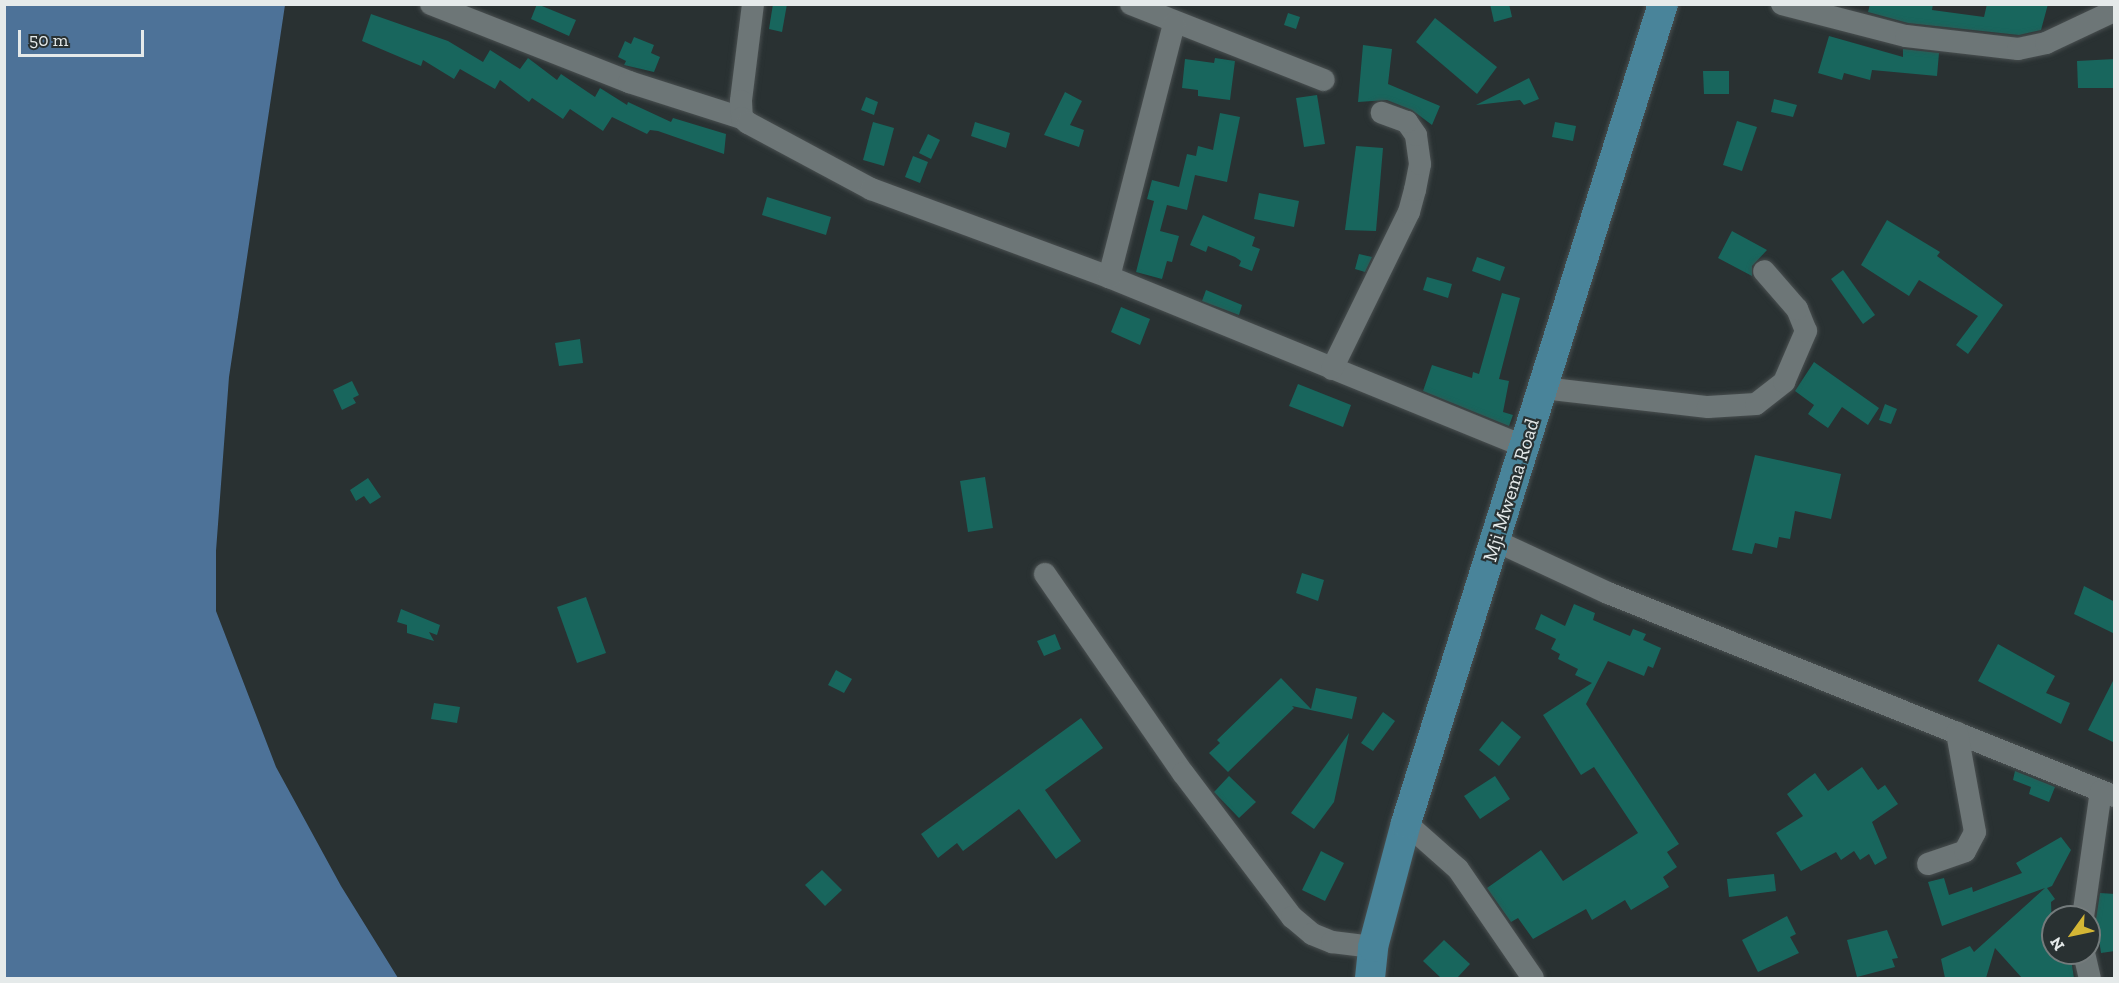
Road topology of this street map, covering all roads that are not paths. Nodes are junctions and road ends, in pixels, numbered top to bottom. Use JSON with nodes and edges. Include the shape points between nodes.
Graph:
{"nodes":[{"id":1,"x":431,"y":4,"type":"edge"},
{"id":2,"x":753,"y":4,"type":"edge"},
{"id":3,"x":1131,"y":4,"type":"edge"},
{"id":4,"x":1663,"y":4,"type":"edge"},
{"id":5,"x":1782,"y":4,"type":"edge"},
{"id":6,"x":2115,"y":11,"type":"edge"},
{"id":7,"x":1174,"y":24,"type":"junction"},
{"id":8,"x":1324,"y":80,"type":"dead end"},
{"id":9,"x":1382,"y":113,"type":"dead end"},
{"id":10,"x":742,"y":118,"type":"junction"},
{"id":11,"x":1764,"y":271,"type":"dead end"},
{"id":12,"x":1109,"y":278,"type":"junction"},
{"id":13,"x":1332,"y":369,"type":"junction"},
{"id":14,"x":1543,"y":388,"type":"junction"},
{"id":15,"x":1523,"y":446,"type":"junction"},
{"id":16,"x":1496,"y":541,"type":"junction"},
{"id":17,"x":1045,"y":574,"type":"dead end"},
{"id":18,"x":1957,"y":733,"type":"junction"},
{"id":19,"x":2108,"y":793,"type":"edge"},
{"id":20,"x":1406,"y":823,"type":"junction"},
{"id":21,"x":1928,"y":864,"type":"dead end"},
{"id":22,"x":2085,"y":905,"type":"edge"},
{"id":23,"x":1373,"y":947,"type":"junction"},
{"id":24,"x":1370,"y":978,"type":"edge"},
{"id":25,"x":1533,"y":978,"type":"edge"}],
"edges":[{"from":1,"to":10,"type":"street","via":[[628,81]]},
{"from":2,"to":10,"type":"street"},
{"from":3,"to":7,"type":"street"},
{"from":4,"to":14,"type":"main road","name":"Mji Mwema Road"},
{"from":5,"to":6,"type":"street","via":[[1906,36],[2018,49],[2046,43]]},
{"from":7,"to":8,"type":"street"},
{"from":7,"to":12,"type":"street"},
{"from":9,"to":13,"type":"street","via":[[1407,122],[1416,135],[1420,164],[1415,190],[1409,212]]},
{"from":10,"to":12,"type":"street","via":[[871,189]]},
{"from":11,"to":14,"type":"street","via":[[1797,309],[1806,332],[1784,382],[1756,404],[1708,407]]},
{"from":12,"to":13,"type":"street"},
{"from":13,"to":15,"type":"street"},
{"from":14,"to":15,"type":"main road","name":"Mji Mwema Road"},
{"from":15,"to":16,"type":"main road","name":"Mji Mwema Road"},
{"from":16,"to":18,"type":"street","via":[[1608,592]]},
{"from":16,"to":20,"type":"main road","name":"Mji Mwema Road"},
{"from":17,"to":23,"type":"street","via":[[1183,773],[1292,917],[1312,934],[1332,942]]},
{"from":18,"to":19,"type":"street"},
{"from":18,"to":21,"type":"street","via":[[1975,832],[1965,851]]},
{"from":19,"to":22,"type":"street"},
{"from":20,"to":23,"type":"main road","name":"Mji Mwema Road"},
{"from":20,"to":25,"type":"street","via":[[1458,869]]},
{"from":23,"to":24,"type":"main road","name":"Mji Mwema Road"}]}
